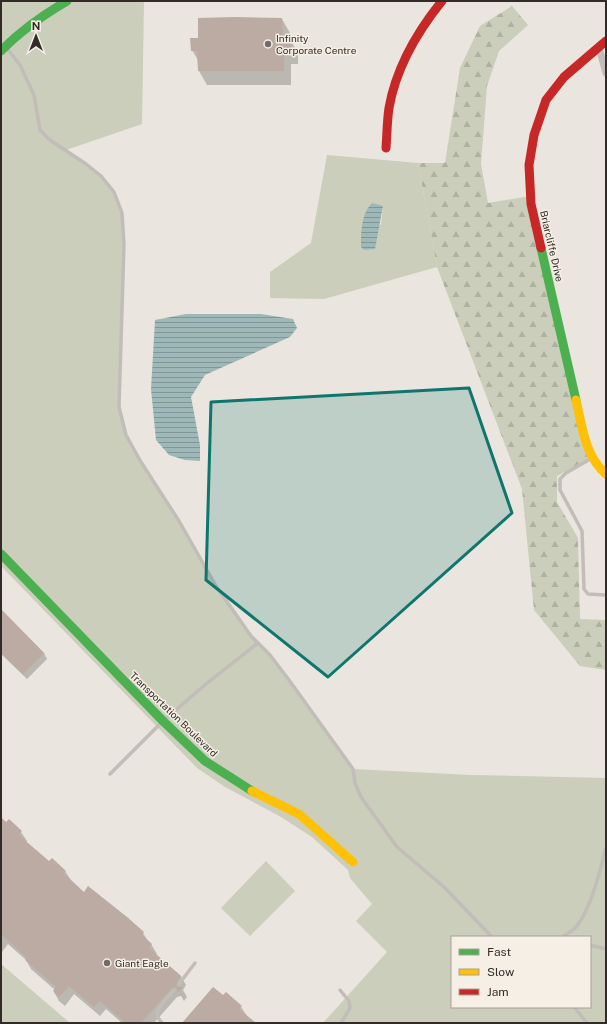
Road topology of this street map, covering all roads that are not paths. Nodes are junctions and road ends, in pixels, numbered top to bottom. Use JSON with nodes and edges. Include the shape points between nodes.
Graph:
{"nodes":[{"id":1,"x":67,"y":1,"type":"edge"},
{"id":2,"x":442,"y":1,"type":"edge"},
{"id":3,"x":606,"y":41,"type":"edge"},
{"id":4,"x":599,"y":48,"type":"junction"},
{"id":5,"x":3,"y":49,"type":"edge"},
{"id":6,"x":606,"y":73,"type":"edge"},
{"id":7,"x":386,"y":148,"type":"dead end"},
{"id":8,"x":593,"y":457,"type":"junction"},
{"id":9,"x":606,"y":474,"type":"edge"},
{"id":10,"x":1,"y":554,"type":"edge"},
{"id":11,"x":606,"y":594,"type":"edge"},
{"id":12,"x":258,"y":643,"type":"junction"},
{"id":13,"x":163,"y":721,"type":"junction"},
{"id":14,"x":110,"y":774,"type":"dead end"},
{"id":15,"x":606,"y":848,"type":"edge"},
{"id":16,"x":353,"y":862,"type":"dead end"},
{"id":17,"x":491,"y":936,"type":"edge"},
{"id":18,"x":563,"y":936,"type":"edge"},
{"id":19,"x":591,"y":945,"type":"edge"},
{"id":20,"x":606,"y":949,"type":"edge"},
{"id":21,"x":195,"y":963,"type":"dead end"},
{"id":22,"x":179,"y":984,"type":"dead end"},
{"id":23,"x":174,"y":990,"type":"dead end"},
{"id":24,"x":340,"y":990,"type":"dead end"},
{"id":25,"x":575,"y":1008,"type":"edge"},
{"id":26,"x":162,"y":1023,"type":"edge"},
{"id":27,"x":342,"y":1023,"type":"edge"},
{"id":28,"x":587,"y":1023,"type":"edge"}],
"edges":[{"from":1,"to":5,"type":"street","via":[[45,13]]},
{"from":2,"to":7,"type":"street","via":[[429,16],[412,44],[400,72],[389,109]]},
{"from":3,"to":4,"type":"street","name":"Briarcliffe Drive"},
{"from":4,"to":6,"type":"street"},
{"from":4,"to":8,"type":"street","name":"Briarcliffe Drive","via":[[564,77],[546,100],[534,135],[529,165],[530,204],[586,444]]},
{"from":5,"to":12,"type":"lane","via":[[20,65],[34,95],[40,130],[101,176],[114,192],[122,213],[124,244],[119,407],[126,434],[216,586]]},
{"from":8,"to":9,"type":"street","name":"Briarcliffe Drive","via":[[598,467]]},
{"from":8,"to":11,"type":"lane","via":[[566,473],[560,479],[560,490],[582,531],[584,589],[588,594]]},
{"from":10,"to":13,"type":"street","name":"Transportation Boulevard"},
{"from":12,"to":13,"type":"lane"},
{"from":12,"to":17,"type":"lane","via":[[289,680],[353,769],[361,797],[397,846],[444,887]]},
{"from":13,"to":14,"type":"lane"},
{"from":13,"to":16,"type":"street","name":"Transportation Boulevard","via":[[204,761],[241,786],[299,814]]},
{"from":15,"to":18,"type":"lane","via":[[587,908],[573,929]]},
{"from":19,"to":20,"type":"lane"},
{"from":21,"to":22,"type":"lane"},
{"from":23,"to":26,"type":"lane","via":[[157,1013]]},
{"from":24,"to":27,"type":"lane","via":[[349,1001],[350,1008]]},
{"from":25,"to":28,"type":"lane"}]}
